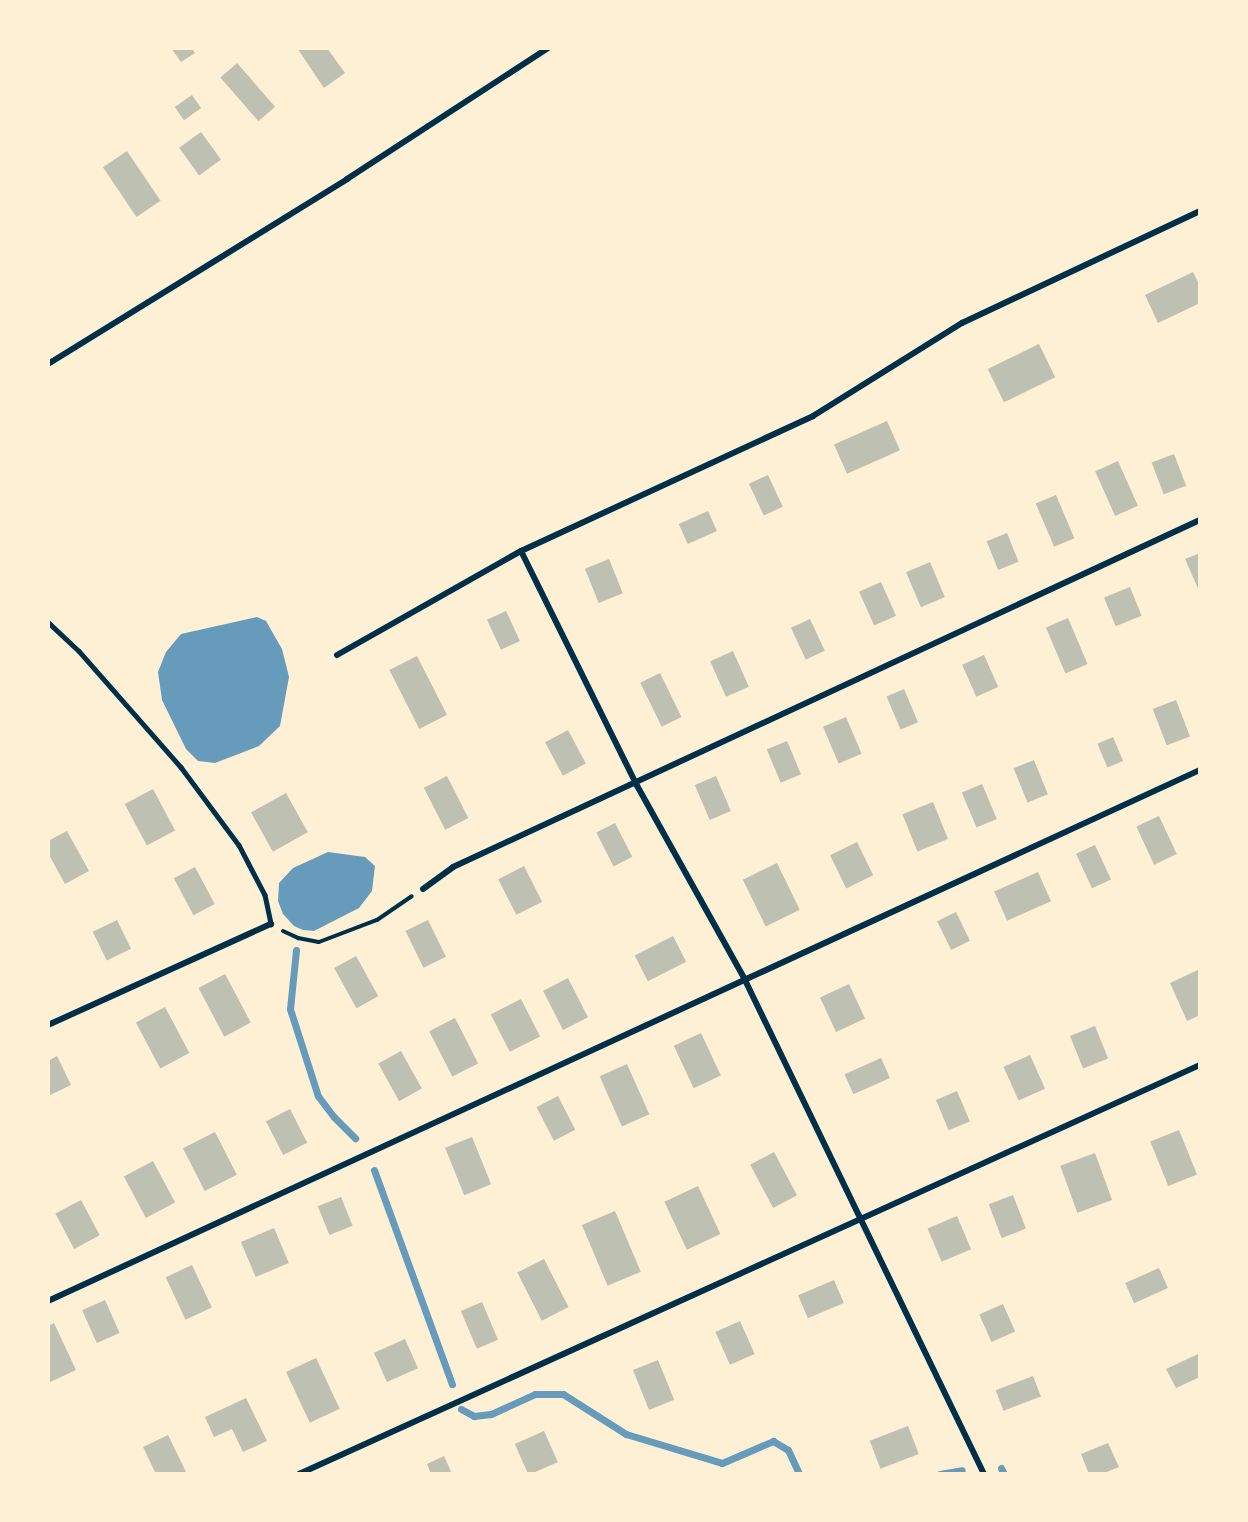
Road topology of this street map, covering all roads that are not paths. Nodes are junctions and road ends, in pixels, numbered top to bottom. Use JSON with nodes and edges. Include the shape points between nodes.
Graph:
{"nodes":[{"id":1,"x":548,"y":48,"type":"edge"},
{"id":2,"x":1200,"y":211,"type":"edge"},
{"id":3,"x":48,"y":364,"type":"edge"},
{"id":4,"x":1200,"y":520,"type":"edge"},
{"id":5,"x":521,"y":551,"type":"junction"},
{"id":6,"x":48,"y":622,"type":"edge"},
{"id":7,"x":337,"y":655,"type":"dead end"},
{"id":8,"x":1200,"y":770,"type":"edge"},
{"id":9,"x":636,"y":782,"type":"junction"},
{"id":10,"x":423,"y":889,"type":"road end"},
{"id":11,"x":271,"y":924,"type":"joint"},
{"id":12,"x":744,"y":978,"type":"junction"},
{"id":13,"x":48,"y":1025,"type":"edge"},
{"id":14,"x":1200,"y":1065,"type":"edge"},
{"id":15,"x":861,"y":1219,"type":"junction"},
{"id":16,"x":48,"y":1301,"type":"edge"},
{"id":17,"x":299,"y":1474,"type":"edge"},
{"id":18,"x":984,"y":1474,"type":"edge"}],
"edges":[{"from":1,"to":3,"type":"street","via":[[337,186]]},
{"from":2,"to":5,"type":"street","via":[[962,323],[813,416]]},
{"from":4,"to":9,"type":"street"},
{"from":5,"to":7,"type":"street"},
{"from":5,"to":9,"type":"street"},
{"from":6,"to":11,"type":"lane","via":[[79,651],[181,767],[232,836],[265,895]]},
{"from":8,"to":12,"type":"street"},
{"from":9,"to":10,"type":"street","via":[[453,867]]},
{"from":9,"to":12,"type":"street"},
{"from":11,"to":13,"type":"street"},
{"from":12,"to":15,"type":"street"},
{"from":12,"to":16,"type":"street"},
{"from":14,"to":15,"type":"street"},
{"from":15,"to":17,"type":"street"},
{"from":15,"to":18,"type":"street"}]}
